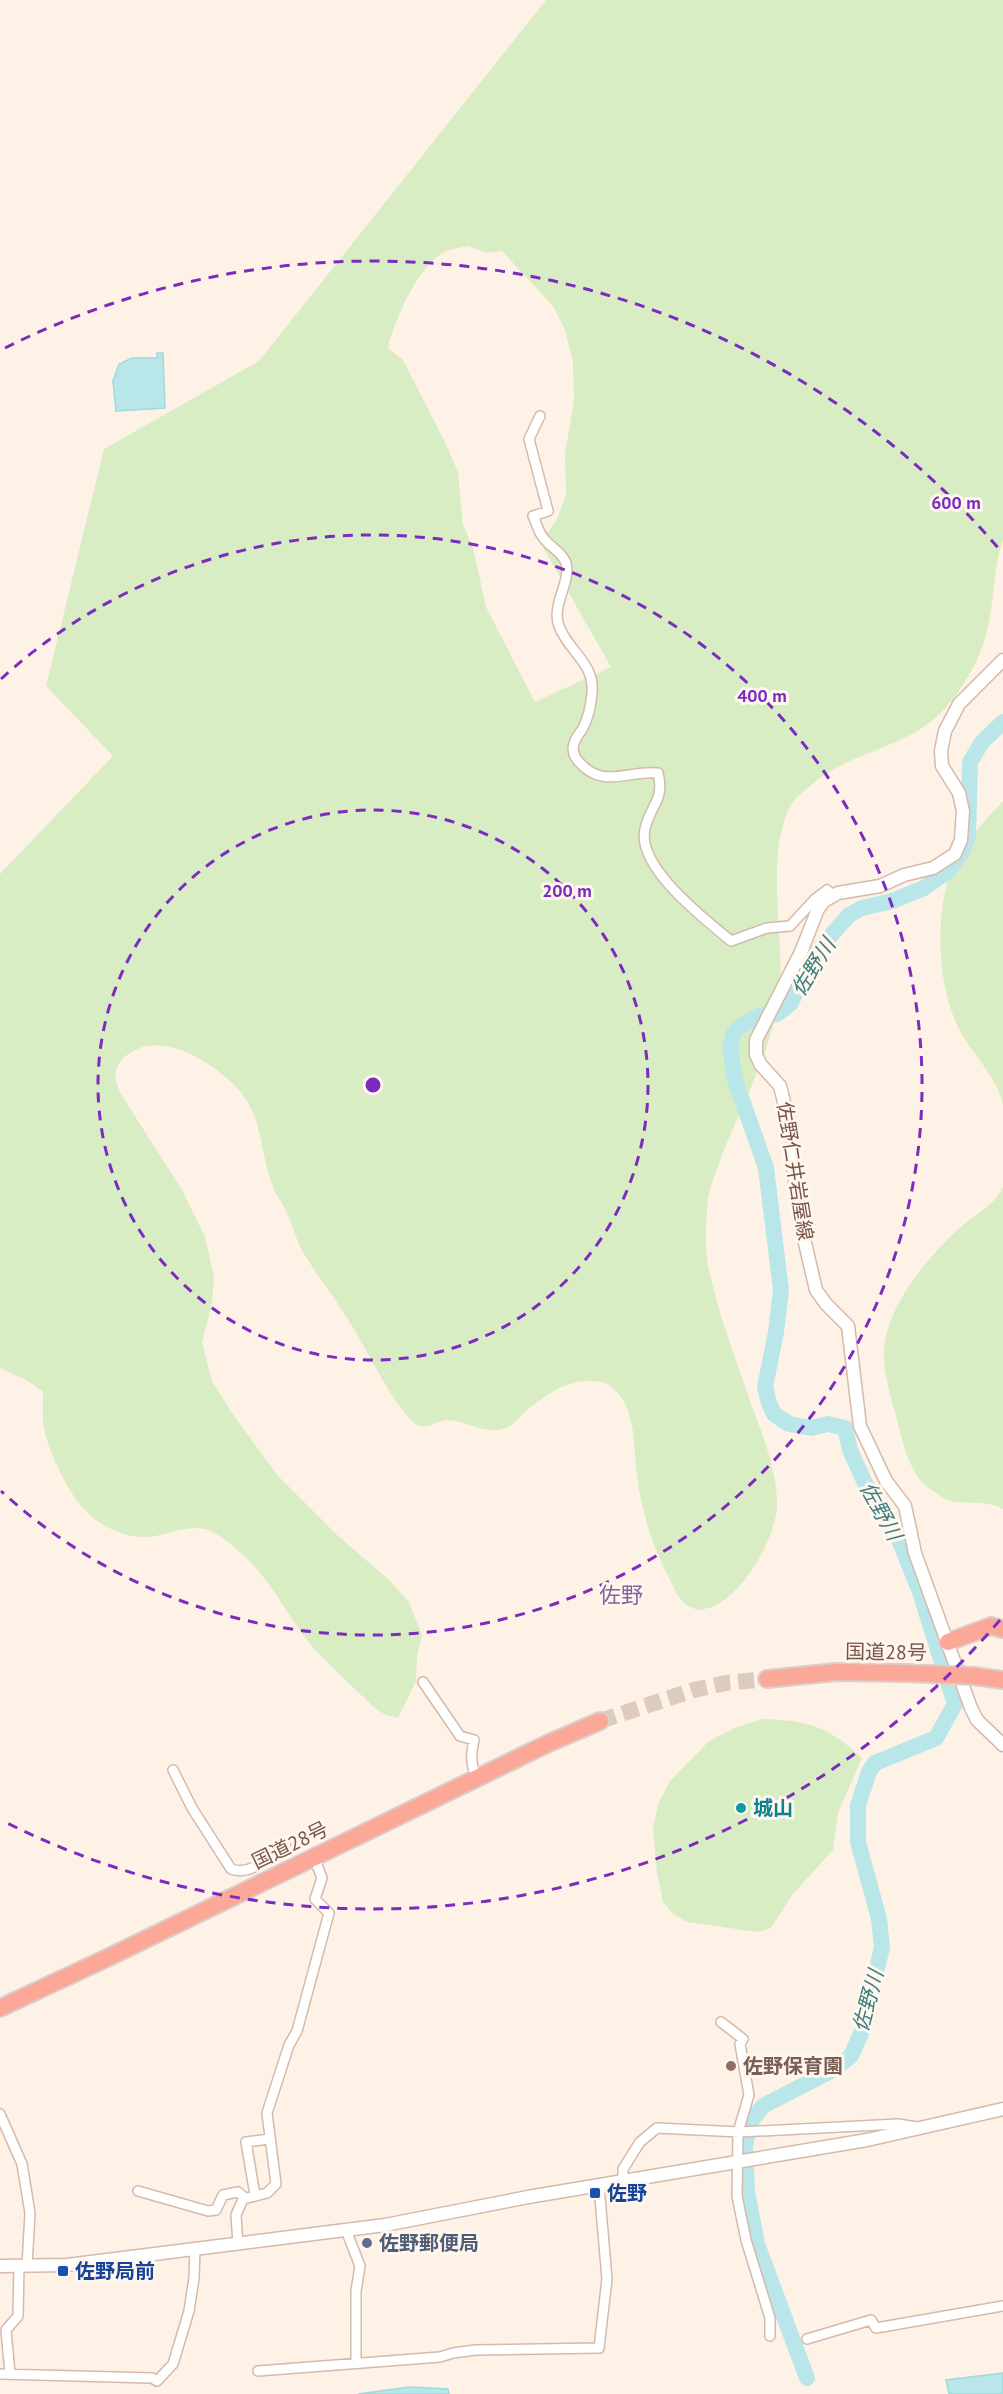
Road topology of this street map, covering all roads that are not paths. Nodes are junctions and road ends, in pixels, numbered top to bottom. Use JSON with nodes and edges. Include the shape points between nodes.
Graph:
{"nodes":[{"id":1,"x":540,"y":416,"type":"dead end"},
{"id":2,"x":1003,"y":660,"type":"edge"},
{"id":3,"x":833,"y":895,"type":"junction"},
{"id":4,"x":1003,"y":1629,"type":"edge"},
{"id":5,"x":948,"y":1642,"type":"junction"},
{"id":6,"x":767,"y":1679,"type":"tunnel mouth"},
{"id":7,"x":1003,"y":1680,"type":"edge"},
{"id":8,"x":423,"y":1682,"type":"dead end"},
{"id":9,"x":600,"y":1721,"type":"tunnel mouth"},
{"id":10,"x":1003,"y":1745,"type":"edge"},
{"id":11,"x":173,"y":1770,"type":"dead end"},
{"id":12,"x":477,"y":1778,"type":"junction"},
{"id":13,"x":286,"y":1843,"type":"dead end"},
{"id":14,"x":314,"y":1857,"type":"junction"},
{"id":15,"x":0,"y":2008,"type":"edge"},
{"id":16,"x":721,"y":2022,"type":"dead end"},
{"id":17,"x":1003,"y":2109,"type":"edge"},
{"id":18,"x":0,"y":2114,"type":"edge"},
{"id":19,"x":923,"y":2128,"type":"junction"},
{"id":20,"x":739,"y":2132,"type":"junction"},
{"id":21,"x":269,"y":2139,"type":"junction"},
{"id":22,"x":738,"y":2162,"type":"junction"},
{"id":23,"x":623,"y":2182,"type":"junction"},
{"id":24,"x":599,"y":2186,"type":"junction"},
{"id":25,"x":138,"y":2191,"type":"dead end"},
{"id":26,"x":250,"y":2197,"type":"junction"},
{"id":27,"x":346,"y":2230,"type":"junction"},
{"id":28,"x":238,"y":2244,"type":"junction"},
{"id":29,"x":195,"y":2249,"type":"junction"},
{"id":30,"x":0,"y":2266,"type":"edge"},
{"id":31,"x":23,"y":2266,"type":"junction"},
{"id":32,"x":1003,"y":2306,"type":"edge"},
{"id":33,"x":771,"y":2336,"type":"dead end"},
{"id":34,"x":807,"y":2339,"type":"dead end"},
{"id":35,"x":356,"y":2363,"type":"junction"},
{"id":36,"x":258,"y":2371,"type":"dead end"},
{"id":37,"x":5,"y":2374,"type":"edge"}],
"edges":[{"from":1,"to":3,"type":"street","via":[[529,440],[548,511],[532,516],[535,527],[566,564],[558,625],[592,679],[589,710],[573,753],[598,777],[658,773],[662,787],[644,834],[653,864],[665,882],[731,941],[767,928],[790,926],[827,890]]},
{"from":2,"to":3,"type":"main road","via":[[959,704],[945,731],[942,766],[959,793],[963,811],[962,840],[955,854],[933,868],[880,886]]},
{"from":3,"to":5,"type":"main road","name":"佐野仁井岩屋線","via":[[818,909],[801,952],[756,1040],[756,1055],[762,1068],[780,1086],[793,1138],[802,1230],[816,1290],[848,1326],[860,1426],[886,1481],[905,1506],[915,1553]]},
{"from":4,"to":5,"type":"highway","via":[[991,1626]]},
{"from":5,"to":10,"type":"main road","name":"佐野仁井岩屋線","via":[[977,1720]]},
{"from":6,"to":7,"type":"highway","name":"国道28号","bridge":true,"via":[[836,1672]]},
{"from":8,"to":12,"type":"street","via":[[460,1736],[474,1740],[471,1757]]},
{"from":9,"to":12,"type":"highway","name":"国道28号"},
{"from":11,"to":13,"type":"street","via":[[231,1869],[251,1870]]},
{"from":12,"to":14,"type":"highway","name":"国道28号"},
{"from":14,"to":15,"type":"highway","name":"国道28号"},
{"from":14,"to":21,"type":"street","via":[[322,1878],[315,1899],[329,1913],[297,2031],[267,2113]]},
{"from":16,"to":20,"type":"street","via":[[743,2039],[740,2044],[748,2095]]},
{"from":17,"to":19,"type":"main road"},
{"from":18,"to":31,"type":"street","via":[[22,2164],[30,2213]]},
{"from":19,"to":20,"type":"street","via":[[898,2124]]},
{"from":19,"to":22,"type":"main road"},
{"from":20,"to":22,"type":"street"},
{"from":20,"to":23,"type":"street","via":[[657,2128],[640,2142],[623,2169]]},
{"from":21,"to":26,"type":"street","via":[[276,2184],[272,2191]]},
{"from":21,"to":26,"type":"street","via":[[246,2142]]},
{"from":22,"to":23,"type":"main road"},
{"from":22,"to":33,"type":"street","via":[[740,2212],[770,2318]]},
{"from":23,"to":24,"type":"main road"},
{"from":24,"to":27,"type":"main road"},
{"from":24,"to":35,"type":"street","via":[[607,2279],[599,2348],[476,2350],[440,2357]]},
{"from":25,"to":26,"type":"street","via":[[208,2211],[216,2210],[223,2195],[238,2192]]},
{"from":26,"to":28,"type":"street","via":[[236,2215]]},
{"from":27,"to":28,"type":"main road"},
{"from":27,"to":35,"type":"street","via":[[360,2266]]},
{"from":28,"to":29,"type":"main road"},
{"from":29,"to":31,"type":"main road","via":[[67,2265]]},
{"from":29,"to":37,"type":"street","via":[[189,2311],[173,2364],[157,2381]]},
{"from":30,"to":31,"type":"main road"},
{"from":31,"to":37,"type":"street","via":[[18,2316],[6,2330]]},
{"from":32,"to":34,"type":"street","via":[[876,2328],[871,2320]]},
{"from":35,"to":36,"type":"street"}]}
